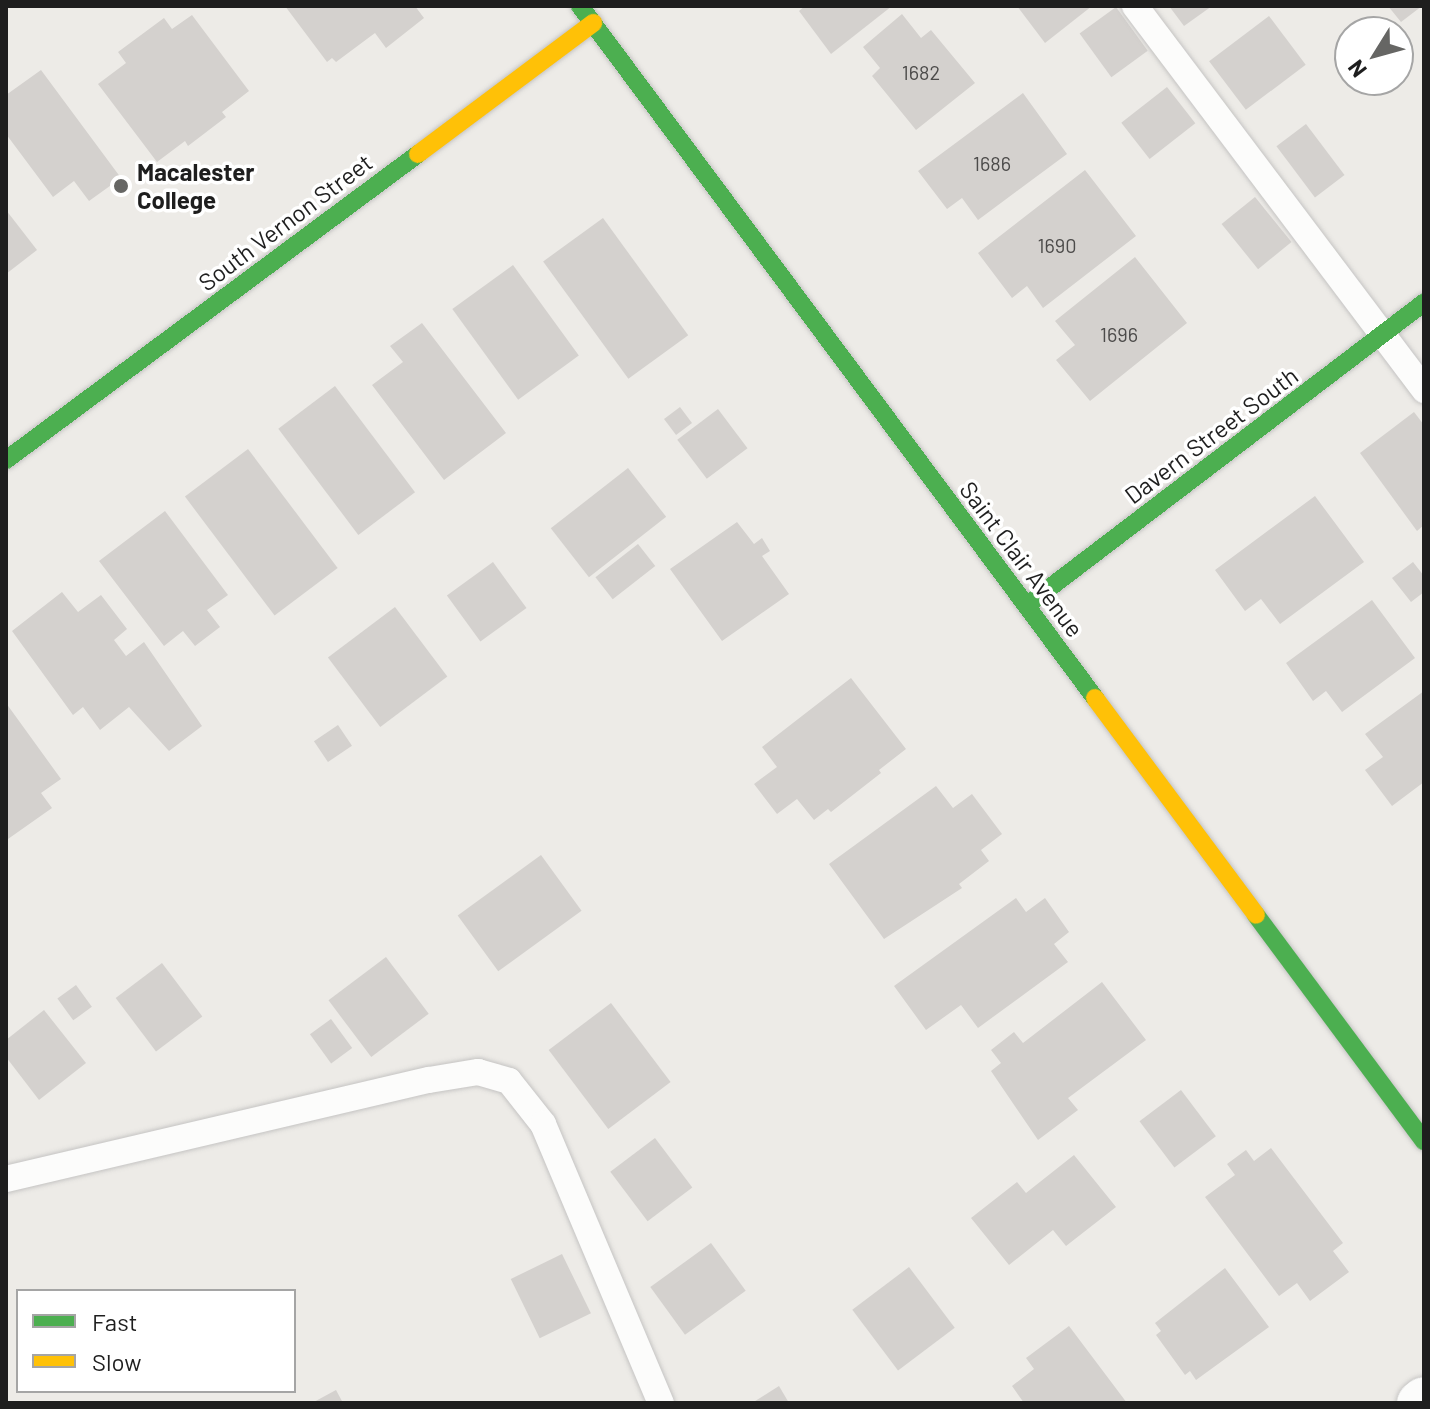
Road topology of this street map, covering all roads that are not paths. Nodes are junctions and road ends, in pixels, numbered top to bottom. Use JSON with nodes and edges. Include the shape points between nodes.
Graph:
{"nodes":[{"id":1,"x":580,"y":6,"type":"edge"},
{"id":2,"x":1135,"y":6,"type":"edge"},
{"id":3,"x":593,"y":23,"type":"junction"},
{"id":4,"x":1424,"y":303,"type":"edge"},
{"id":5,"x":1382,"y":334,"type":"junction"},
{"id":6,"x":1424,"y":390,"type":"edge"},
{"id":7,"x":6,"y":460,"type":"edge"},
{"id":8,"x":1027,"y":605,"type":"junction"},
{"id":9,"x":1424,"y":1141,"type":"edge"},
{"id":10,"x":6,"y":1179,"type":"edge"},
{"id":11,"x":1424,"y":1399,"type":"edge"},
{"id":12,"x":661,"y":1403,"type":"edge"},
{"id":13,"x":1419,"y":1403,"type":"edge"}],
"edges":[{"from":1,"to":3,"type":"street","name":"Saint Clair Avenue"},
{"from":2,"to":5,"type":"lane"},
{"from":3,"to":7,"type":"street","name":"South Vernon Street"},
{"from":3,"to":8,"type":"street","name":"Saint Clair Avenue"},
{"from":4,"to":5,"type":"street","name":"Davern Street South"},
{"from":5,"to":6,"type":"lane"},
{"from":5,"to":8,"type":"street","name":"Davern Street South"},
{"from":8,"to":9,"type":"street","name":"Saint Clair Avenue"},
{"from":10,"to":12,"type":"lane","via":[[429,1080],[478,1072],[509,1081],[543,1124]]},
{"from":11,"to":13,"type":"street"}]}
